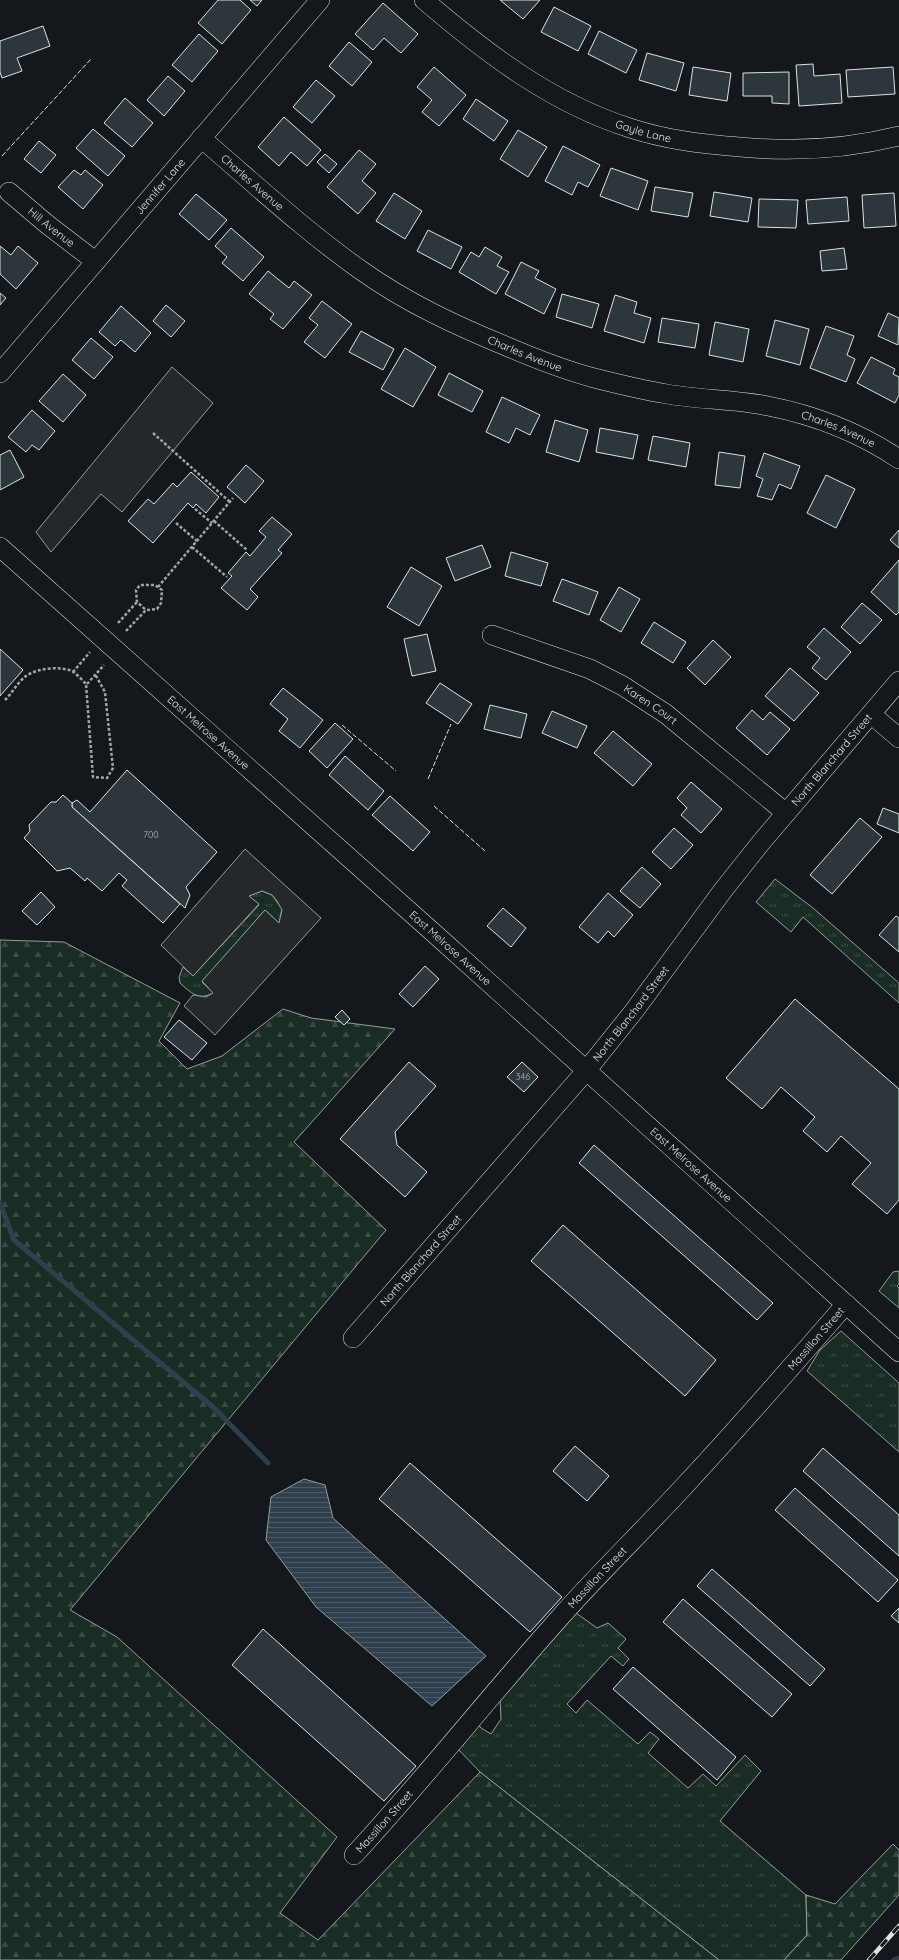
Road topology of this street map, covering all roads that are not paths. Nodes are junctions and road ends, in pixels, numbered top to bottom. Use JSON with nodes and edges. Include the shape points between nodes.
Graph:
{"nodes":[{"id":1,"x":320,"y":0,"type":"edge"},
{"id":2,"x":424,"y":0,"type":"edge"},
{"id":3,"x":899,"y":136,"type":"edge"},
{"id":4,"x":201,"y":138,"type":"junction"},
{"id":5,"x":9,"y":192,"type":"dead end"},
{"id":6,"x":95,"y":261,"type":"junction"},
{"id":7,"x":0,"y":373,"type":"edge"},
{"id":8,"x":899,"y":459,"type":"edge"},
{"id":9,"x":0,"y":547,"type":"edge"},
{"id":10,"x":492,"y":635,"type":"dead end"},
{"id":11,"x":899,"y":681,"type":"edge"},
{"id":12,"x":871,"y":714,"type":"junction"},
{"id":13,"x":899,"y":738,"type":"edge"},
{"id":14,"x":786,"y":813,"type":"junction"},
{"id":15,"x":586,"y":1071,"type":"junction"},
{"id":16,"x":846,"y":1304,"type":"junction"},
{"id":17,"x":353,"y":1338,"type":"dead end"},
{"id":18,"x":899,"y":1352,"type":"edge"},
{"id":19,"x":354,"y":1856,"type":"dead end"}],
"edges":[{"from":1,"to":4,"type":"street","name":"Jennifer Lane"},
{"from":2,"to":3,"type":"street","name":"Gayle Lane","via":[[507,67],[556,96],[630,128],[699,144],[776,150],[832,147]]},
{"from":4,"to":6,"type":"street","name":"Jennifer Lane"},
{"from":4,"to":8,"type":"street","name":"Charles Avenue","via":[[302,226],[363,272],[417,305],[462,328],[556,366],[593,377],[667,394],[768,406],[804,415],[851,432]]},
{"from":5,"to":6,"type":"street","name":"Hill Avenue"},
{"from":6,"to":7,"type":"street","name":"Jennifer Lane"},
{"from":9,"to":15,"type":"street","name":"East Melrose Avenue"},
{"from":10,"to":14,"type":"street","name":"Karen Court","via":[[590,669],[623,686],[666,714]]},
{"from":11,"to":12,"type":"street","name":"North Blanchard Street"},
{"from":12,"to":13,"type":"street"},
{"from":12,"to":14,"type":"street","name":"North Blanchard Street"},
{"from":14,"to":15,"type":"street","name":"North Blanchard Street","via":[[724,889]]},
{"from":15,"to":16,"type":"street","name":"East Melrose Avenue"},
{"from":15,"to":17,"type":"street","name":"North Blanchard Street"},
{"from":16,"to":18,"type":"street","name":"East Melrose Avenue"},
{"from":16,"to":19,"type":"street","name":"Massillon Street","via":[[687,1483],[588,1586]]}]}
